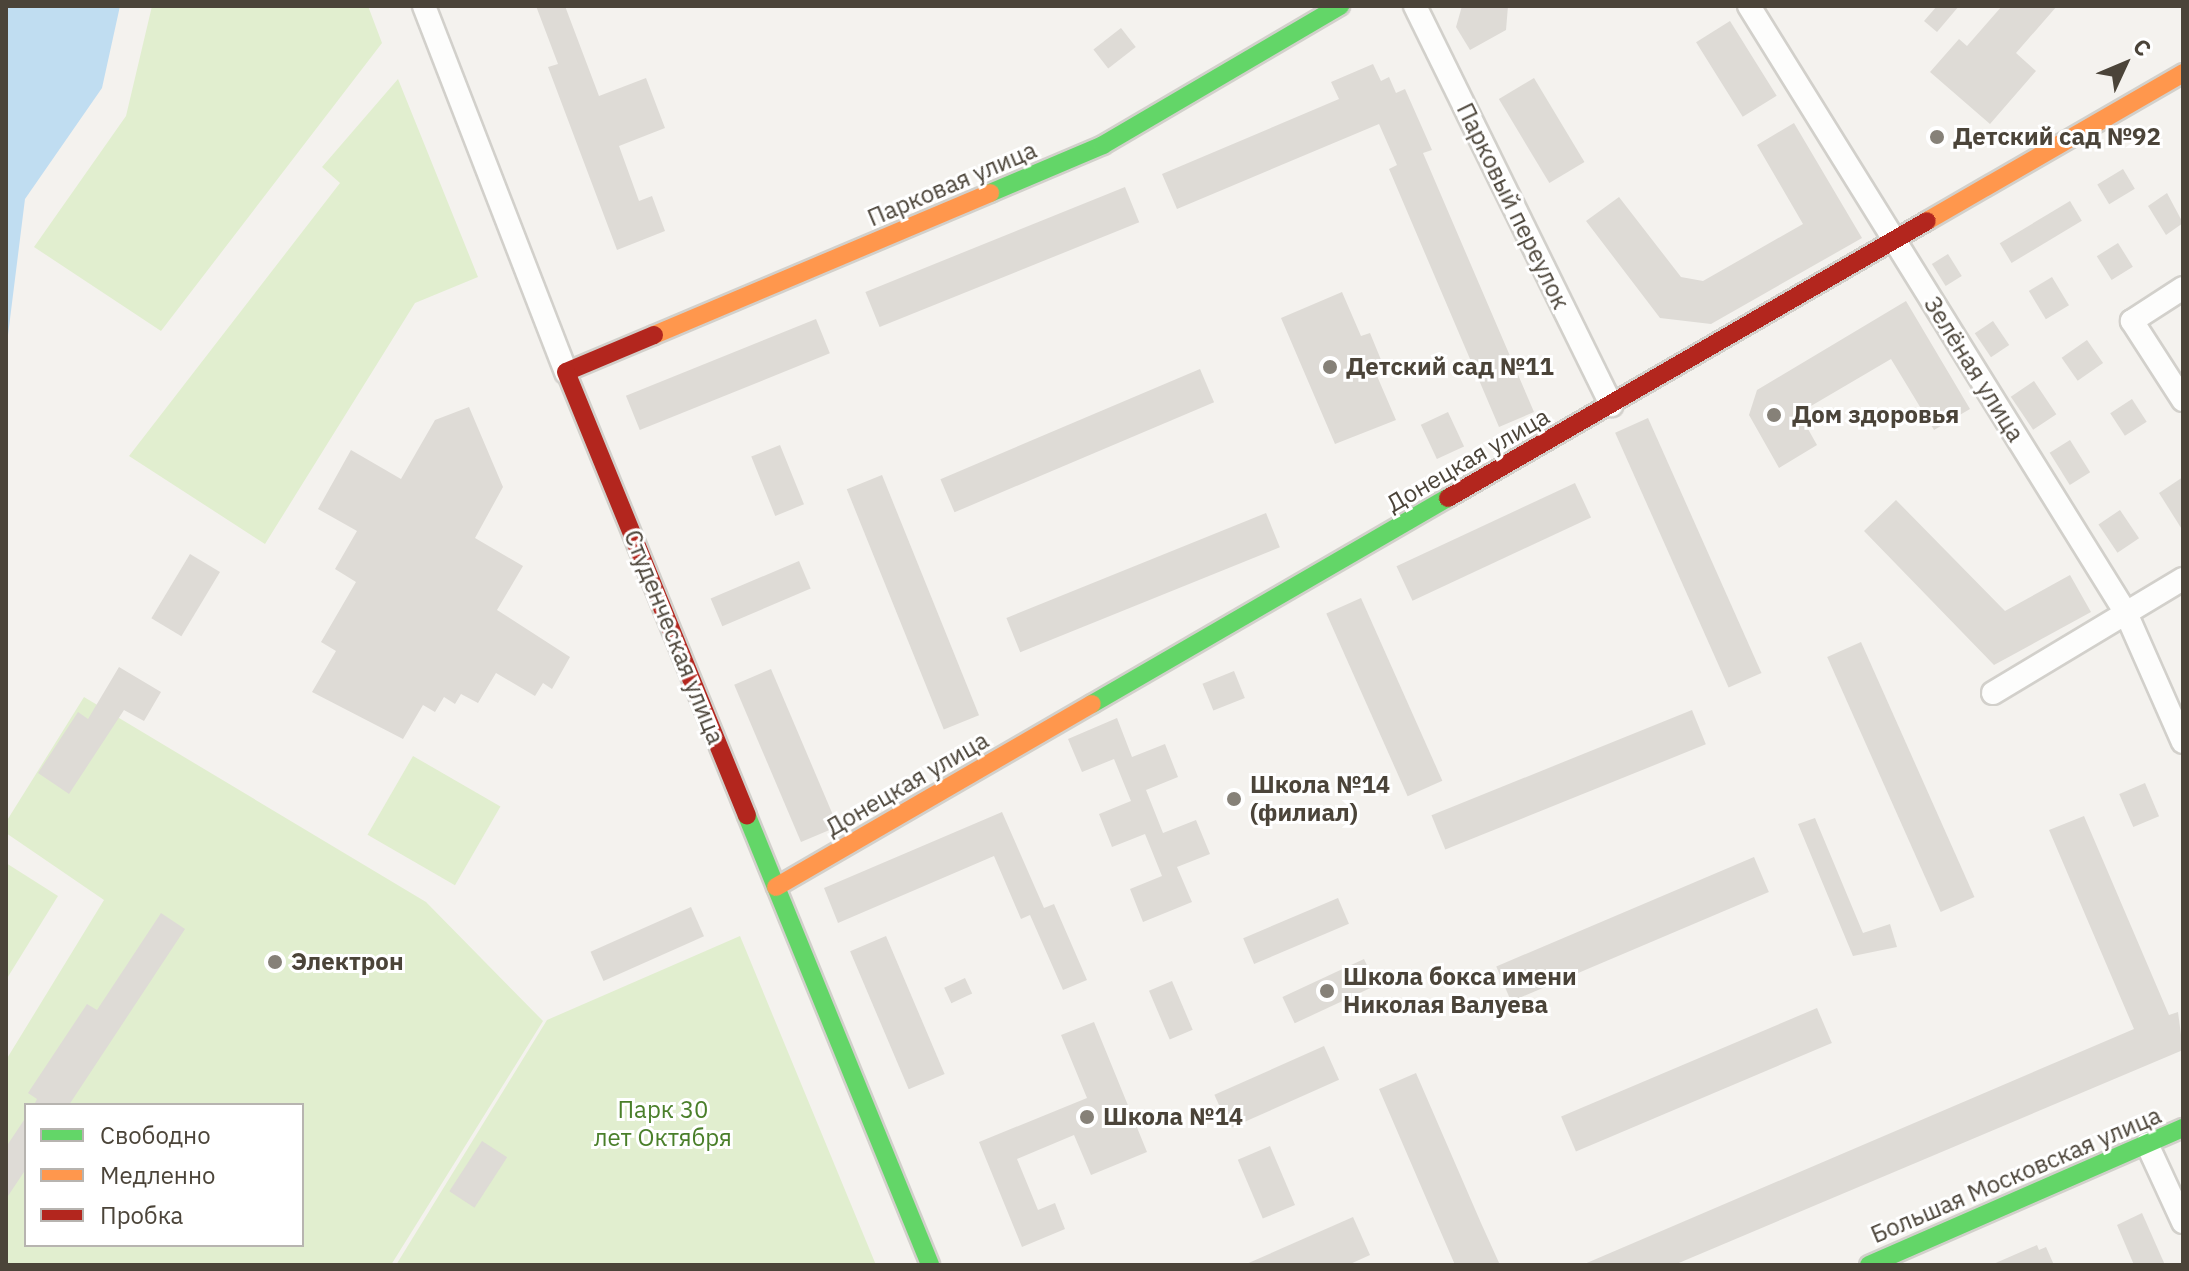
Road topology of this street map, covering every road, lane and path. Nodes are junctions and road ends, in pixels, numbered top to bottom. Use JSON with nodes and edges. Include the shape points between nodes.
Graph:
{"nodes":[{"id":1,"x":424,"y":6,"type":"edge"},
{"id":2,"x":1340,"y":6,"type":"edge"},
{"id":3,"x":1415,"y":6,"type":"edge"},
{"id":4,"x":1749,"y":6,"type":"edge"},
{"id":5,"x":2183,"y":73,"type":"edge"},
{"id":6,"x":1895,"y":242,"type":"junction"},
{"id":7,"x":2183,"y":288,"type":"edge"},
{"id":8,"x":566,"y":372,"type":"junction"},
{"id":9,"x":2183,"y":400,"type":"edge"},
{"id":10,"x":1611,"y":405,"type":"junction"},
{"id":11,"x":2183,"y":579,"type":"edge"},
{"id":12,"x":2126,"y":613,"type":"junction"},
{"id":13,"x":1993,"y":693,"type":"dead end"},
{"id":14,"x":2183,"y":742,"type":"edge"},
{"id":15,"x":776,"y":887,"type":"junction"},
{"id":16,"x":2183,"y":1128,"type":"edge"},
{"id":17,"x":2147,"y":1144,"type":"junction"},
{"id":18,"x":2183,"y":1222,"type":"edge"},
{"id":19,"x":930,"y":1265,"type":"edge"},
{"id":20,"x":1869,"y":1265,"type":"edge"}],
"edges":[{"from":1,"to":8,"type":"street","name":"Студенческая улица"},
{"from":2,"to":8,"type":"street","name":"Парковая улица","via":[[1092,150]]},
{"from":3,"to":10,"type":"street","name":"Парковый переулок"},
{"from":4,"to":6,"type":"street","name":"Зелёная улица"},
{"from":5,"to":6,"type":"street","name":"Донецкая улица"},
{"from":6,"to":10,"type":"street","name":"Донецкая улица"},
{"from":6,"to":12,"type":"street","name":"Зелёная улица"},
{"from":7,"to":9,"type":"street","via":[[2132,321]]},
{"from":8,"to":15,"type":"street","name":"Студенческая улица"},
{"from":10,"to":15,"type":"street","name":"Донецкая улица"},
{"from":11,"to":12,"type":"street"},
{"from":12,"to":13,"type":"street"},
{"from":12,"to":14,"type":"street","name":"Зелёная улица"},
{"from":15,"to":19,"type":"street","name":"Студенческая улица"},
{"from":16,"to":17,"type":"street","name":"Большая Московская улица"},
{"from":17,"to":18,"type":"street"},
{"from":17,"to":20,"type":"street","name":"Большая Московская улица"}]}
